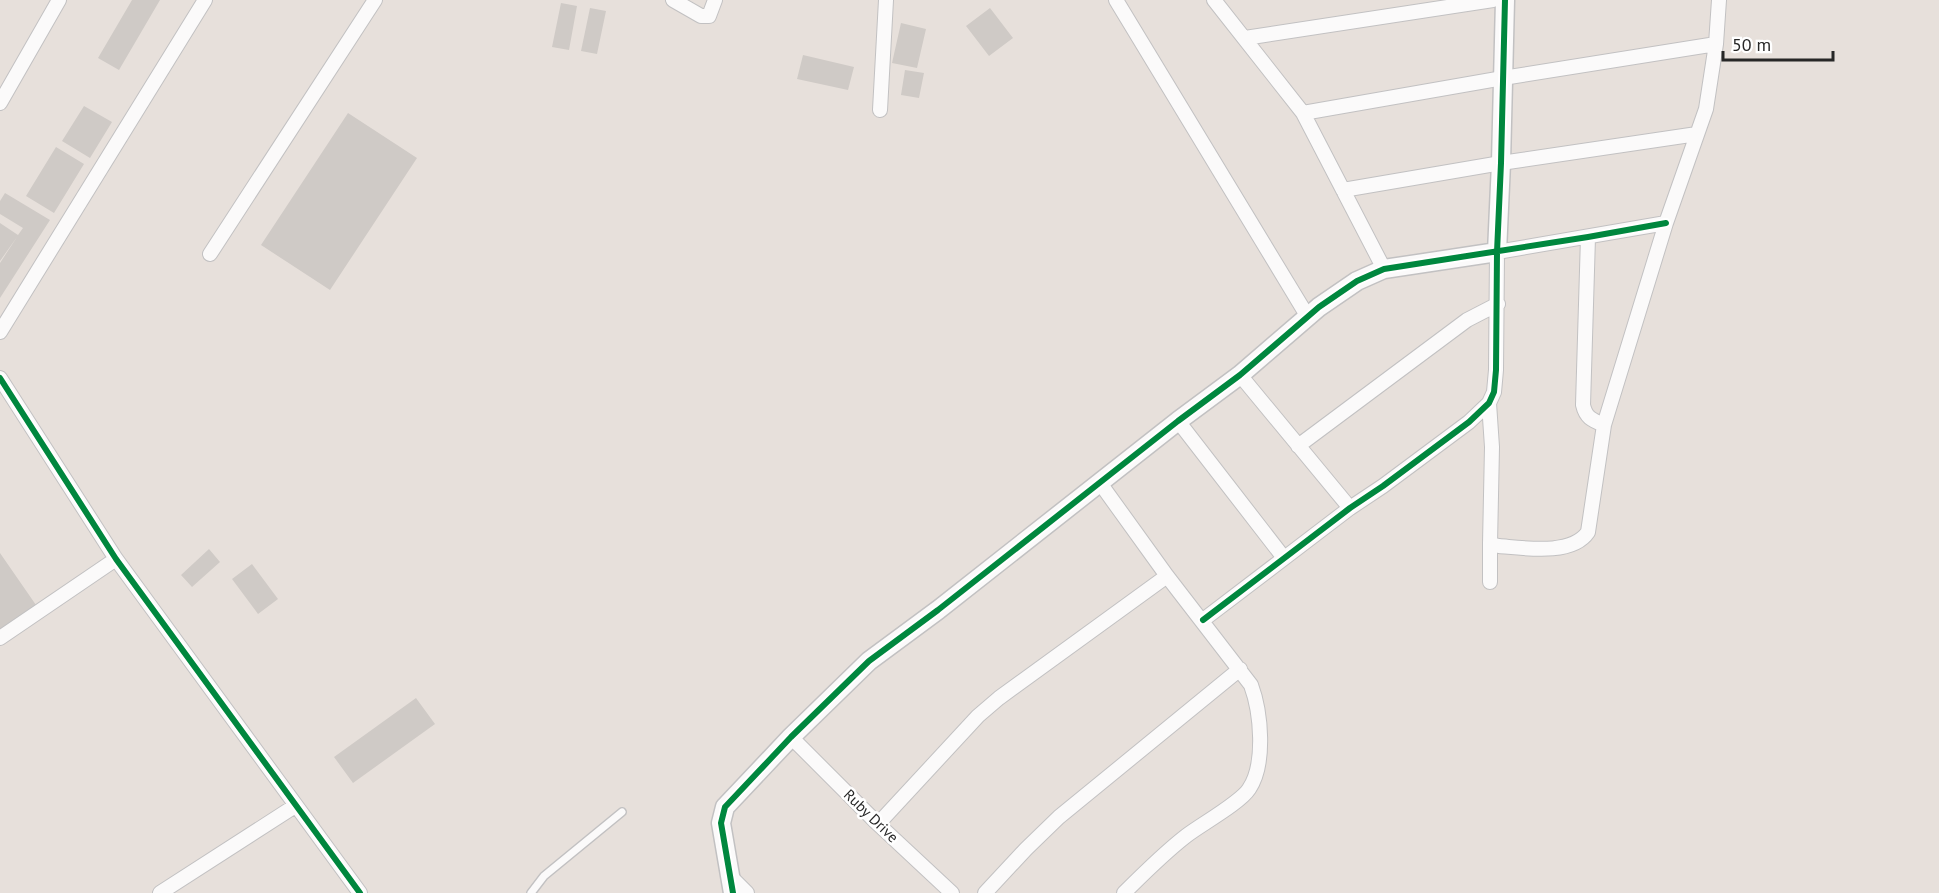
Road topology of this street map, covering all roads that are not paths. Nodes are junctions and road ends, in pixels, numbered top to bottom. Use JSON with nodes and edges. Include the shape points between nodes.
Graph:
{"nodes":[{"id":1,"x":59,"y":0,"type":"edge"},
{"id":2,"x":206,"y":0,"type":"edge"},
{"id":3,"x":375,"y":0,"type":"edge"},
{"id":4,"x":674,"y":0,"type":"edge"},
{"id":5,"x":715,"y":0,"type":"edge"},
{"id":6,"x":886,"y":0,"type":"edge"},
{"id":7,"x":1116,"y":0,"type":"edge"},
{"id":8,"x":1214,"y":0,"type":"edge"},
{"id":9,"x":1493,"y":0,"type":"edge"},
{"id":10,"x":1505,"y":0,"type":"edge"},
{"id":11,"x":1719,"y":0,"type":"edge"},
{"id":12,"x":1245,"y":38,"type":"junction"},
{"id":13,"x":1716,"y":44,"type":"junction"},
{"id":14,"x":1503,"y":78,"type":"junction"},
{"id":15,"x":0,"y":103,"type":"edge"},
{"id":16,"x":880,"y":110,"type":"dead end"},
{"id":17,"x":1304,"y":113,"type":"junction"},
{"id":18,"x":1697,"y":134,"type":"junction"},
{"id":19,"x":1501,"y":163,"type":"junction"},
{"id":20,"x":1343,"y":190,"type":"junction"},
{"id":21,"x":1666,"y":223,"type":"junction"},
{"id":22,"x":1588,"y":237,"type":"junction"},
{"id":23,"x":1497,"y":252,"type":"junction"},
{"id":24,"x":210,"y":254,"type":"dead end"},
{"id":25,"x":1384,"y":269,"type":"junction"},
{"id":26,"x":1498,"y":304,"type":"junction"},
{"id":27,"x":1308,"y":317,"type":"junction"},
{"id":28,"x":0,"y":332,"type":"edge"},
{"id":29,"x":1240,"y":375,"type":"junction"},
{"id":30,"x":0,"y":378,"type":"edge"},
{"id":31,"x":1489,"y":403,"type":"junction"},
{"id":32,"x":1178,"y":421,"type":"junction"},
{"id":33,"x":1604,"y":424,"type":"junction"},
{"id":34,"x":1298,"y":446,"type":"junction"},
{"id":35,"x":1100,"y":483,"type":"junction"},
{"id":36,"x":1350,"y":508,"type":"junction"},
{"id":37,"x":1490,"y":544,"type":"junction"},
{"id":38,"x":1284,"y":558,"type":"junction"},
{"id":39,"x":116,"y":559,"type":"junction"},
{"id":40,"x":1167,"y":576,"type":"junction"},
{"id":41,"x":1490,"y":582,"type":"dead end"},
{"id":42,"x":1203,"y":620,"type":"junction"},
{"id":43,"x":0,"y":638,"type":"edge"},
{"id":44,"x":1240,"y":669,"type":"junction"},
{"id":45,"x":791,"y":737,"type":"junction"},
{"id":46,"x":295,"y":806,"type":"junction"},
{"id":47,"x":622,"y":812,"type":"dead end"},
{"id":48,"x":878,"y":824,"type":"junction"},
{"id":49,"x":731,"y":884,"type":"edge"},
{"id":50,"x":160,"y":893,"type":"edge"},
{"id":51,"x":360,"y":893,"type":"edge"},
{"id":52,"x":531,"y":893,"type":"edge"},
{"id":53,"x":747,"y":893,"type":"edge"},
{"id":54,"x":952,"y":893,"type":"edge"},
{"id":55,"x":985,"y":893,"type":"edge"},
{"id":56,"x":1124,"y":893,"type":"edge"}],
"edges":[{"from":1,"to":15,"type":"street"},
{"from":2,"to":28,"type":"street"},
{"from":3,"to":24,"type":"street"},
{"from":4,"to":5,"type":"street","via":[[701,16],[709,16]]},
{"from":6,"to":16,"type":"street"},
{"from":7,"to":27,"type":"street"},
{"from":8,"to":12,"type":"street"},
{"from":9,"to":12,"type":"street"},
{"from":10,"to":14,"type":"street"},
{"from":11,"to":13,"type":"street"},
{"from":12,"to":17,"type":"street"},
{"from":13,"to":14,"type":"street"},
{"from":13,"to":18,"type":"street","via":[[1708,100]]},
{"from":14,"to":17,"type":"street"},
{"from":14,"to":19,"type":"street"},
{"from":17,"to":20,"type":"street"},
{"from":18,"to":19,"type":"street"},
{"from":18,"to":21,"type":"street"},
{"from":19,"to":20,"type":"street"},
{"from":19,"to":23,"type":"street"},
{"from":20,"to":25,"type":"street"},
{"from":21,"to":22,"type":"street"},
{"from":21,"to":33,"type":"street"},
{"from":22,"to":23,"type":"street"},
{"from":22,"to":33,"type":"street","via":[[1583,405],[1589,418]]},
{"from":23,"to":25,"type":"street"},
{"from":23,"to":26,"type":"street"},
{"from":25,"to":27,"type":"street","via":[[1357,281]]},
{"from":26,"to":31,"type":"street","via":[[1496,370]]},
{"from":26,"to":34,"type":"street","via":[[1467,320]]},
{"from":27,"to":29,"type":"street"},
{"from":29,"to":32,"type":"street"},
{"from":29,"to":34,"type":"street"},
{"from":30,"to":39,"type":"street"},
{"from":31,"to":36,"type":"street","via":[[1469,422]]},
{"from":31,"to":37,"type":"street"},
{"from":32,"to":35,"type":"street"},
{"from":32,"to":38,"type":"street"},
{"from":33,"to":37,"type":"street","via":[[1588,532],[1583,540],[1557,548]]},
{"from":34,"to":36,"type":"street"},
{"from":35,"to":40,"type":"street"},
{"from":35,"to":45,"type":"street","via":[[869,661]]},
{"from":36,"to":38,"type":"street"},
{"from":37,"to":41,"type":"street"},
{"from":38,"to":42,"type":"street"},
{"from":39,"to":43,"type":"street"},
{"from":39,"to":46,"type":"street"},
{"from":40,"to":42,"type":"street"},
{"from":40,"to":48,"type":"street","via":[[978,716]]},
{"from":42,"to":44,"type":"street"},
{"from":44,"to":55,"type":"street","via":[[1059,817]]},
{"from":44,"to":56,"type":"street","via":[[1254,693],[1260,726],[1256,772],[1249,789],[1185,837]]},
{"from":45,"to":48,"type":"street","name":"Ruby Drive"},
{"from":45,"to":49,"type":"street","via":[[724,807],[721,823]]},
{"from":46,"to":50,"type":"street"},
{"from":46,"to":51,"type":"street"},
{"from":47,"to":52,"type":"lane","via":[[544,876]]},
{"from":48,"to":54,"type":"street","name":"Ruby Drive"},
{"from":49,"to":53,"type":"street"}]}
